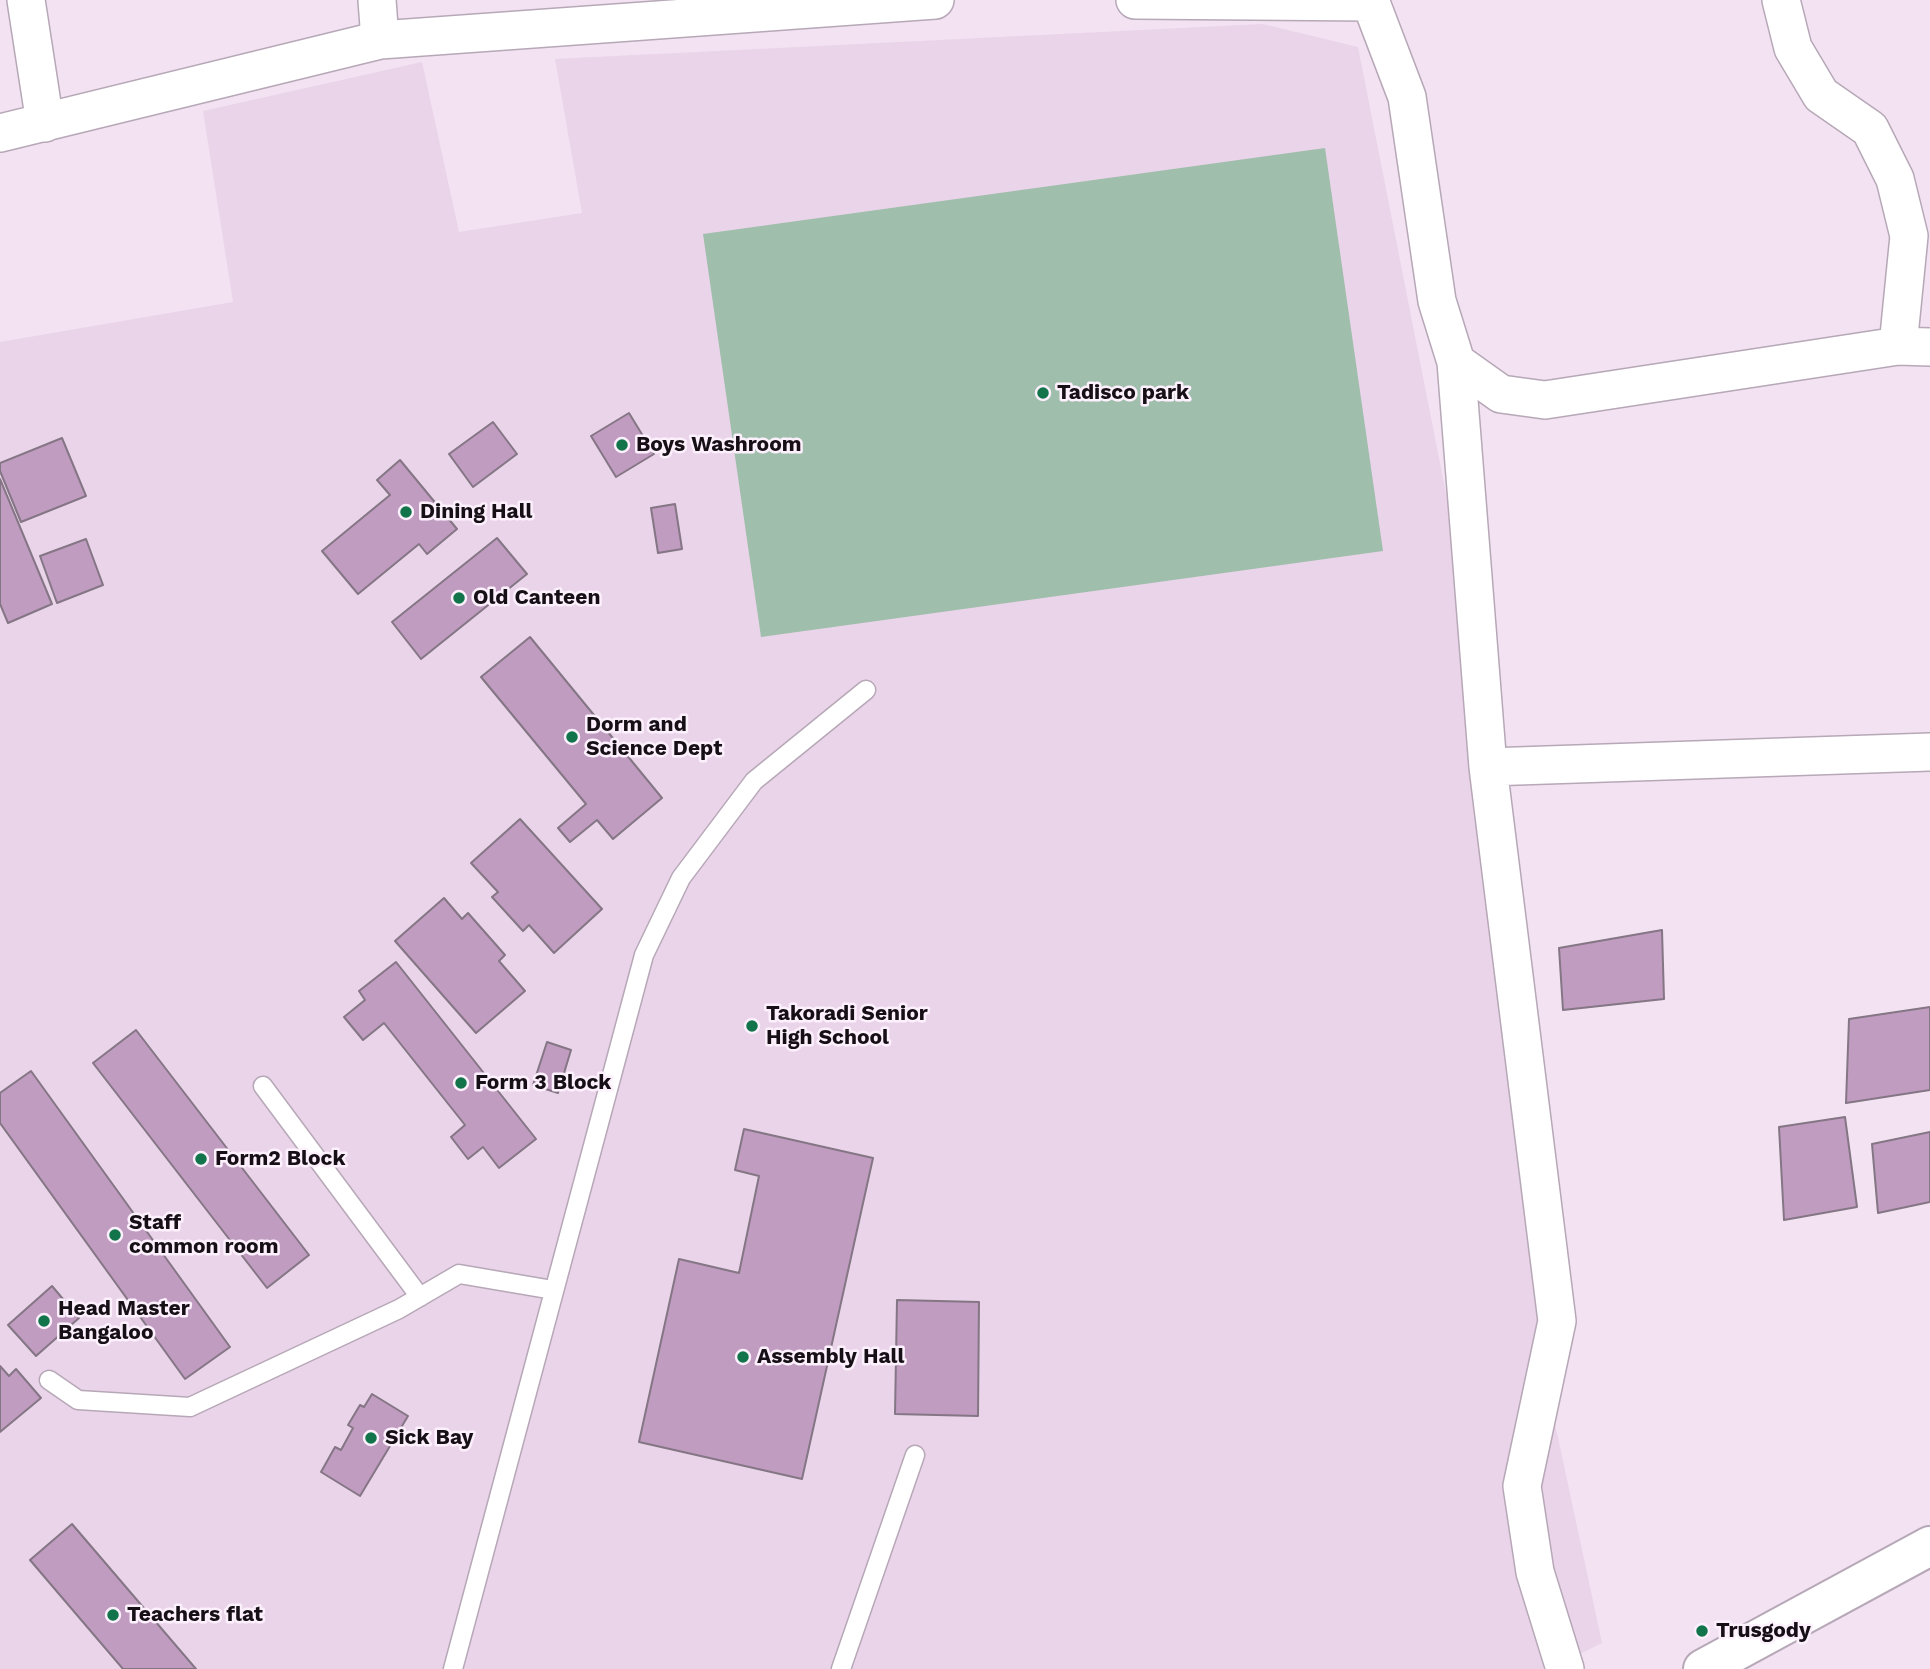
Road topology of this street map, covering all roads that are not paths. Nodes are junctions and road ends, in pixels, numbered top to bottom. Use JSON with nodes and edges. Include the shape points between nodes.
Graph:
{"nodes":[{"id":1,"x":26,"y":0,"type":"edge"},
{"id":2,"x":377,"y":0,"type":"edge"},
{"id":3,"x":935,"y":0,"type":"edge"},
{"id":4,"x":1135,"y":0,"type":"edge"},
{"id":5,"x":1782,"y":0,"type":"edge"},
{"id":6,"x":1370,"y":1,"type":"edge"},
{"id":7,"x":380,"y":40,"type":"junction"},
{"id":8,"x":45,"y":123,"type":"junction"},
{"id":9,"x":0,"y":132,"type":"edge"},
{"id":10,"x":1914,"y":346,"type":"edge"},
{"id":11,"x":1456,"y":362,"type":"junction"},
{"id":12,"x":866,"y":690,"type":"dead end"},
{"id":13,"x":1930,"y":752,"type":"edge"},
{"id":14,"x":1488,"y":766,"type":"junction"},
{"id":15,"x":263,"y":1086,"type":"dead end"},
{"id":16,"x":554,"y":1290,"type":"junction"},
{"id":17,"x":420,"y":1297,"type":"junction"},
{"id":18,"x":49,"y":1380,"type":"dead end"},
{"id":19,"x":915,"y":1455,"type":"dead end"},
{"id":20,"x":1930,"y":1546,"type":"edge"},
{"id":21,"x":453,"y":1669,"type":"edge"},
{"id":22,"x":841,"y":1669,"type":"edge"},
{"id":23,"x":1565,"y":1669,"type":"edge"},
{"id":24,"x":1703,"y":1669,"type":"edge"}],
"edges":[{"from":1,"to":8,"type":"street"},
{"from":2,"to":7,"type":"street"},
{"from":3,"to":7,"type":"street"},
{"from":4,"to":6,"type":"street"},
{"from":5,"to":10,"type":"street","via":[[1793,48],[1821,95],[1870,129],[1895,179],[1909,236]]},
{"from":6,"to":11,"type":"street","via":[[1407,97],[1437,301]]},
{"from":7,"to":8,"type":"street"},
{"from":8,"to":9,"type":"street"},
{"from":10,"to":11,"type":"street","via":[[1545,400],[1501,394]]},
{"from":11,"to":14,"type":"street"},
{"from":12,"to":16,"type":"lane","via":[[754,781],[681,878],[644,955]]},
{"from":13,"to":14,"type":"street"},
{"from":14,"to":23,"type":"street","via":[[1557,1321],[1522,1486],[1535,1572]]},
{"from":15,"to":17,"type":"lane"},
{"from":16,"to":17,"type":"lane","via":[[459,1275]]},
{"from":16,"to":21,"type":"lane"},
{"from":17,"to":18,"type":"lane","via":[[190,1407],[78,1400]]},
{"from":19,"to":22,"type":"lane"},
{"from":20,"to":24,"type":"street"}]}
